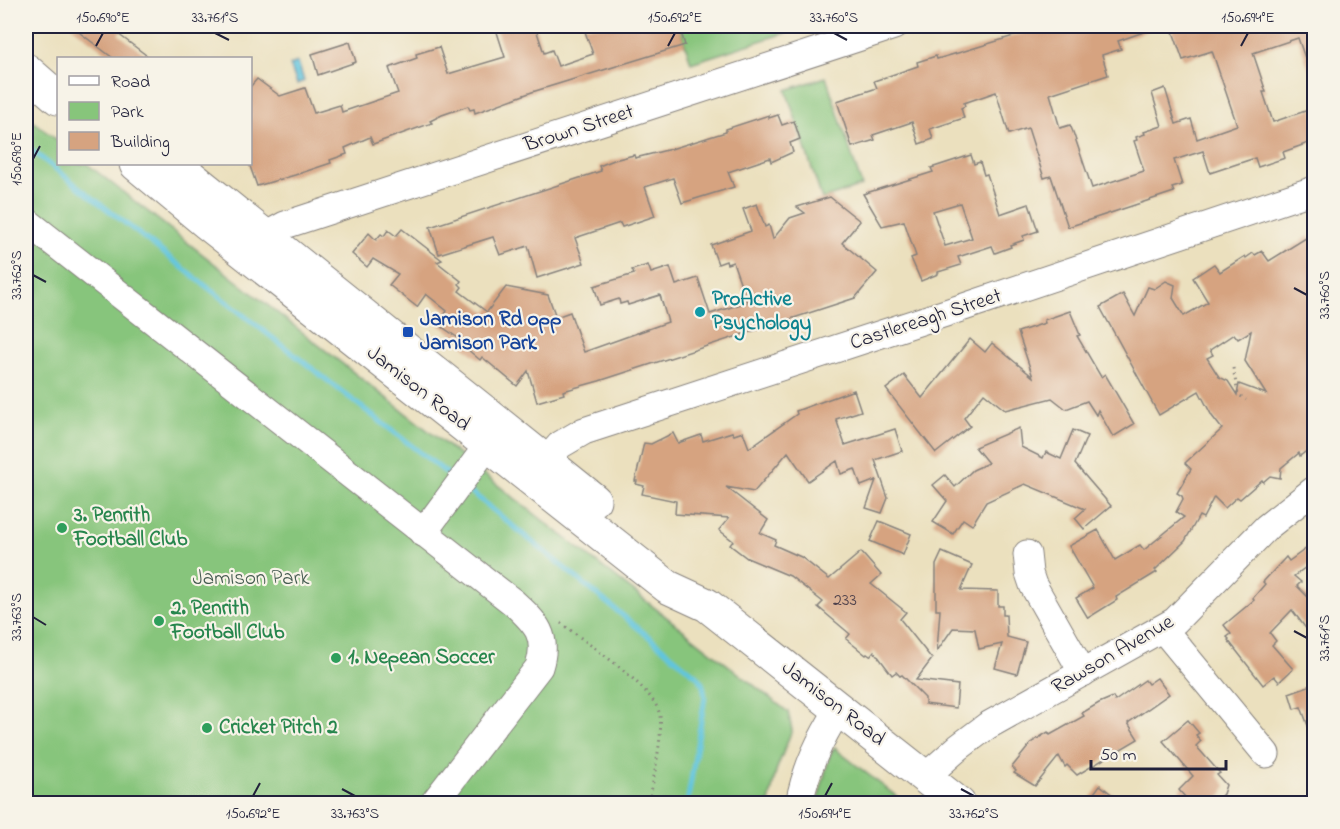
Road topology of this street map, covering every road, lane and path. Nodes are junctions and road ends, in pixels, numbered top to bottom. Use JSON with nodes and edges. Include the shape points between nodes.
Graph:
{"nodes":[{"id":1,"x":894,"y":26,"type":"edge"},
{"id":2,"x":26,"y":44,"type":"edge"},
{"id":3,"x":26,"y":70,"type":"edge"},
{"id":4,"x":57,"y":70,"type":"edge"},
{"id":5,"x":57,"y":97,"type":"edge"},
{"id":6,"x":137,"y":165,"type":"edge"},
{"id":7,"x":176,"y":165,"type":"edge"},
{"id":8,"x":1314,"y":190,"type":"edge"},
{"id":9,"x":26,"y":221,"type":"edge"},
{"id":10,"x":266,"y":236,"type":"junction"},
{"id":11,"x":1233,"y":368,"type":"dead end"},
{"id":12,"x":1246,"y":400,"type":"dead end"},
{"id":13,"x":479,"y":457,"type":"junction"},
{"id":14,"x":546,"y":461,"type":"junction"},
{"id":15,"x":1314,"y":490,"type":"edge"},
{"id":16,"x":423,"y":533,"type":"junction"},
{"id":17,"x":1027,"y":554,"type":"dead end"},
{"id":18,"x":707,"y":605,"type":"junction"},
{"id":19,"x":558,"y":621,"type":"dead end"},
{"id":20,"x":1163,"y":629,"type":"junction"},
{"id":21,"x":1083,"y":673,"type":"junction"},
{"id":22,"x":839,"y":709,"type":"junction"},
{"id":23,"x":1266,"y":754,"type":"dead end"},
{"id":24,"x":925,"y":777,"type":"junction"},
{"id":25,"x":433,"y":804,"type":"edge"},
{"id":26,"x":649,"y":804,"type":"edge"},
{"id":27,"x":799,"y":804,"type":"edge"},
{"id":28,"x":959,"y":804,"type":"edge"}],
"edges":[{"from":1,"to":10,"type":"street","name":"Brown Street","via":[[285,225]]},
{"from":2,"to":4,"type":"main road"},
{"from":3,"to":5,"type":"main road"},
{"from":6,"to":13,"type":"main road","name":"Jamison Road"},
{"from":7,"to":10,"type":"main road","name":"Jamison Road"},
{"from":8,"to":14,"type":"street","name":"Castlereagh Street","via":[[584,431],[560,445]]},
{"from":9,"to":16,"type":"street"},
{"from":10,"to":14,"type":"main road","name":"Jamison Road"},
{"from":11,"to":12,"type":"path","via":[[1238,394]]},
{"from":13,"to":16,"type":"street"},
{"from":13,"to":18,"type":"main road","name":"Jamison Road","via":[[668,587]]},
{"from":14,"to":18,"type":"main road","name":"Jamison Road","via":[[682,572]]},
{"from":15,"to":20,"type":"street","name":"Rawson Avenue","via":[[1267,527],[1182,615]]},
{"from":16,"to":25,"type":"street","via":[[530,617],[543,643],[539,668]]},
{"from":17,"to":21,"type":"street","via":[[1033,585]]},
{"from":18,"to":22,"type":"main road","name":"Jamison Road"},
{"from":19,"to":26,"type":"path","via":[[640,685],[660,713]]},
{"from":20,"to":21,"type":"street","name":"Rawson Avenue"},
{"from":20,"to":23,"type":"street"},
{"from":21,"to":24,"type":"street","name":"Rawson Avenue","via":[[987,726]]},
{"from":22,"to":24,"type":"main road","name":"Jamison Road"},
{"from":22,"to":27,"type":"street","via":[[819,743]]},
{"from":24,"to":28,"type":"main road","name":"Jamison Road"}]}
